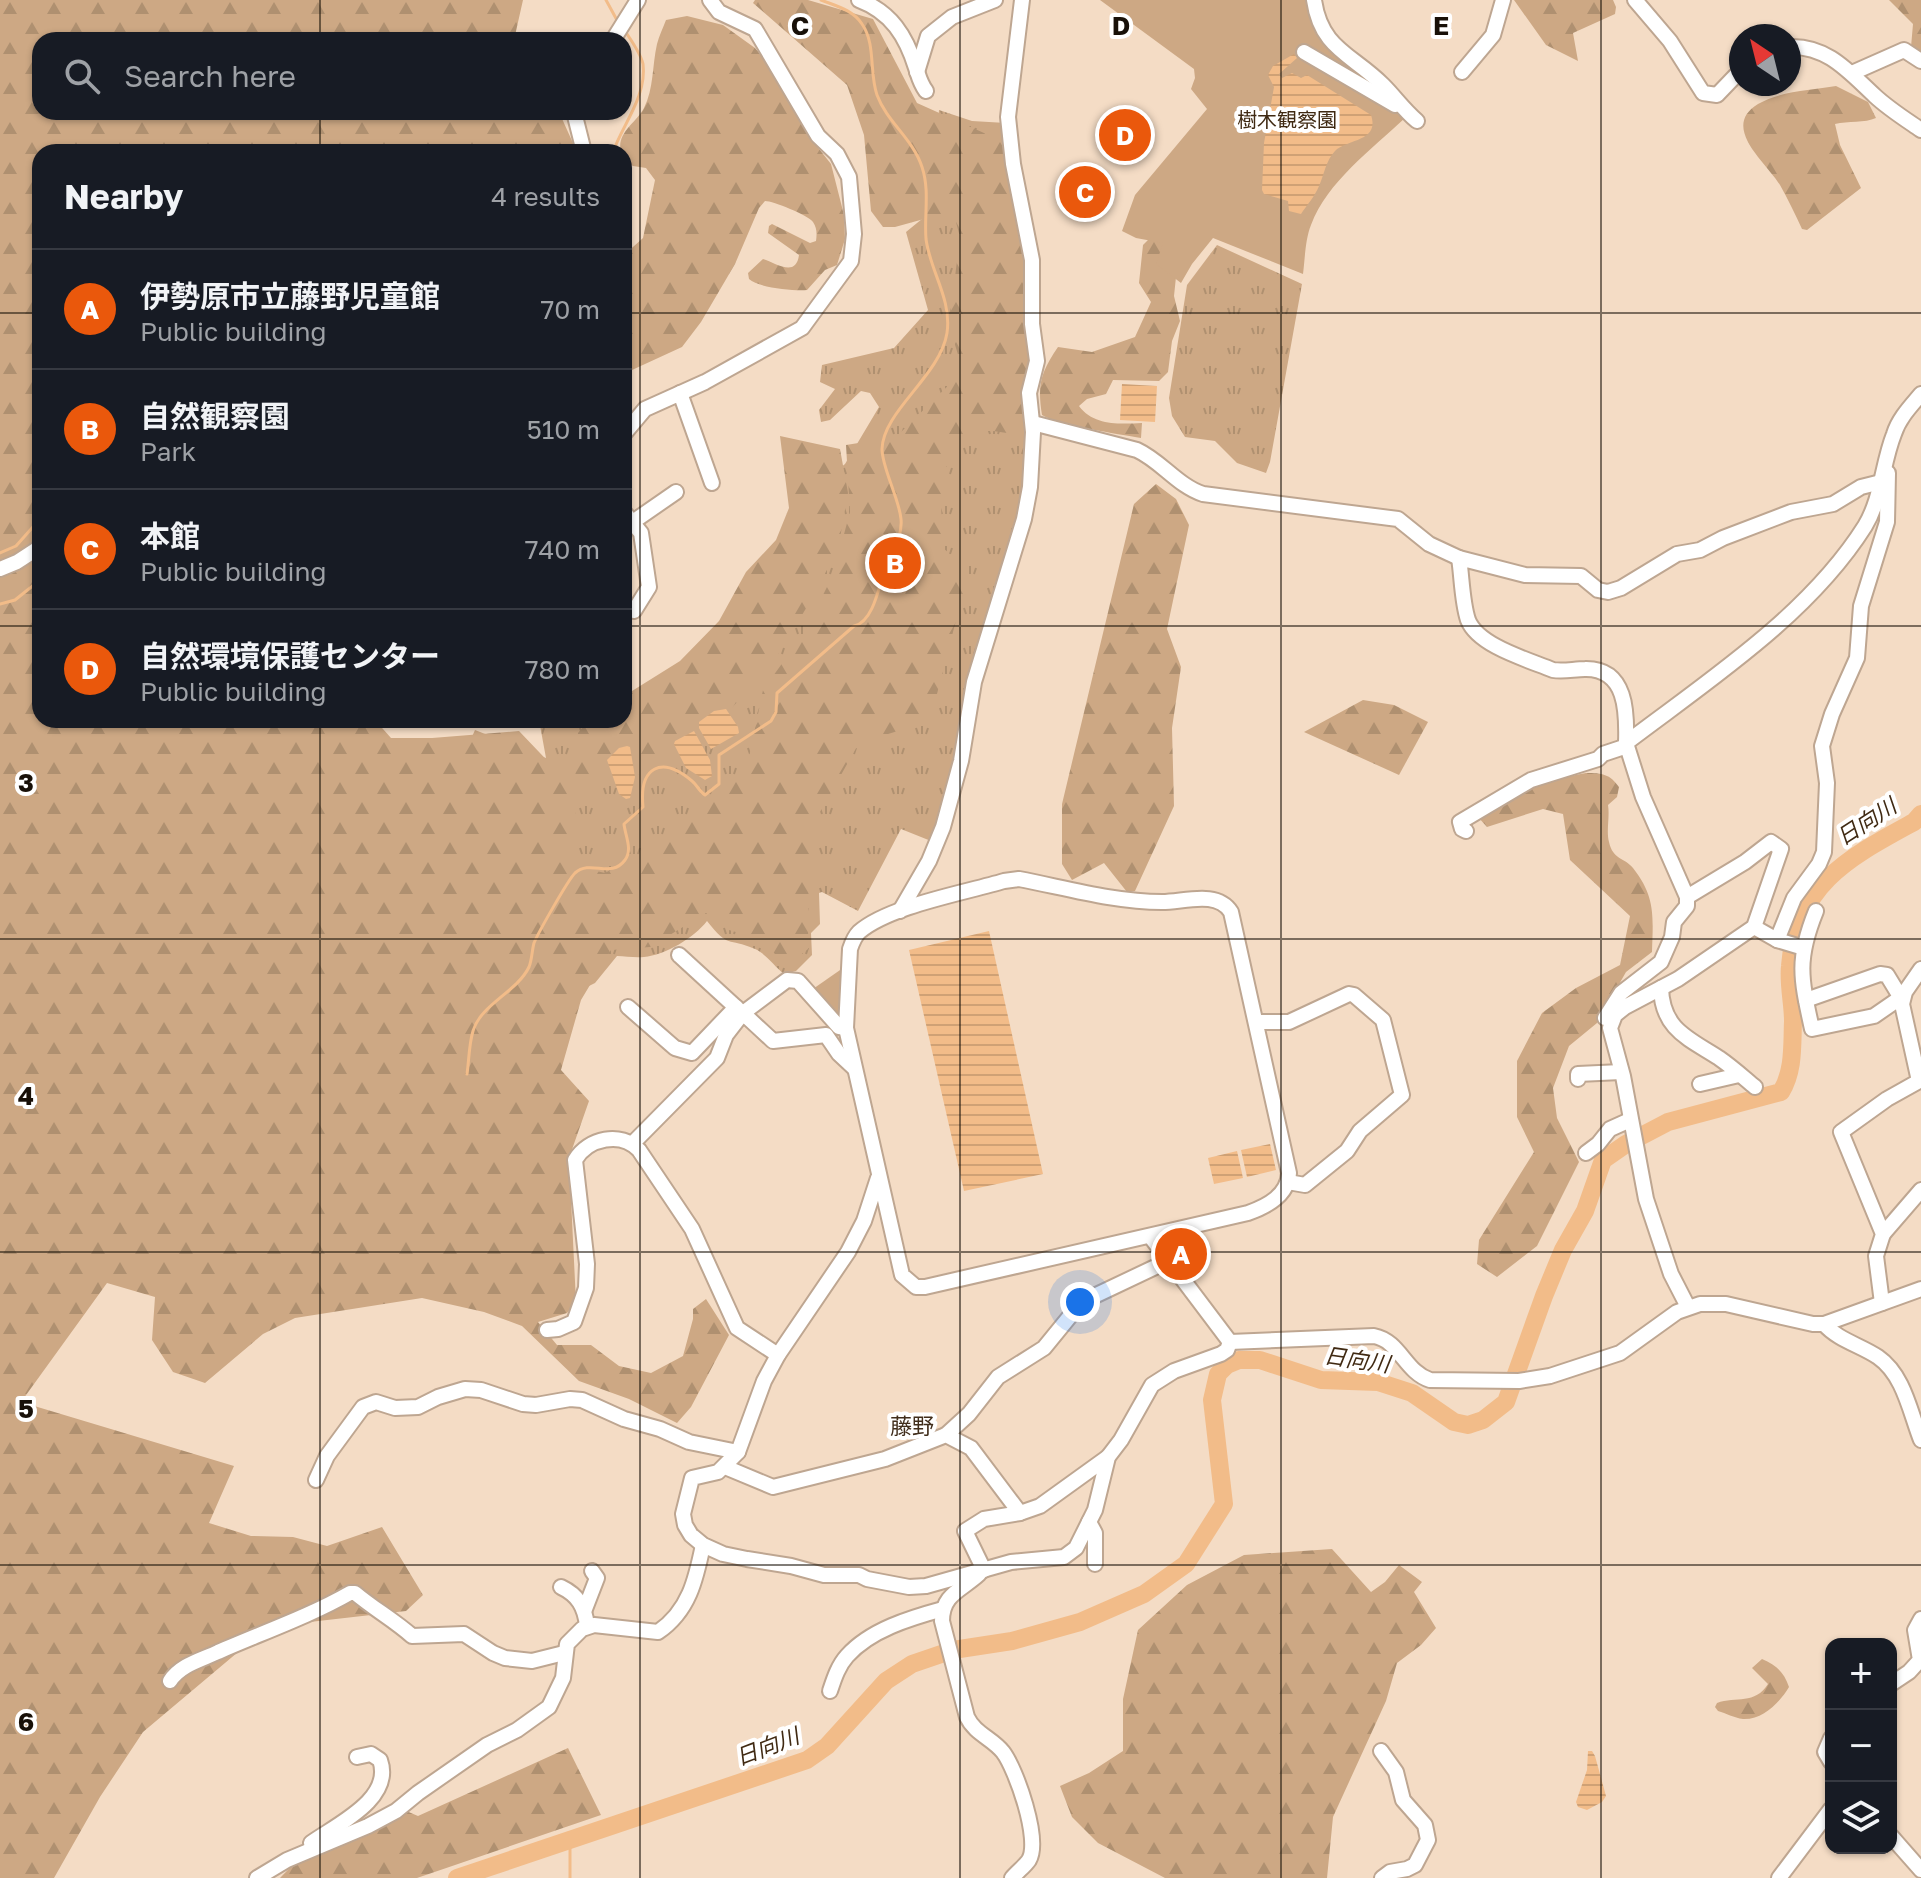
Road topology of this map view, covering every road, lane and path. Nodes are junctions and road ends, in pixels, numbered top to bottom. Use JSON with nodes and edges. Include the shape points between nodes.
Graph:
{"nodes":[{"id":1,"x":638,"y":0,"type":"edge"},
{"id":2,"x":710,"y":0,"type":"edge"},
{"id":3,"x":859,"y":0,"type":"edge"},
{"id":4,"x":1022,"y":0,"type":"edge"},
{"id":5,"x":1314,"y":0,"type":"edge"},
{"id":6,"x":1503,"y":0,"type":"edge"},
{"id":7,"x":1635,"y":0,"type":"edge"},
{"id":8,"x":990,"y":1,"type":"edge"},
{"id":9,"x":619,"y":32,"type":"edge"},
{"id":10,"x":1801,"y":47,"type":"edge"},
{"id":11,"x":1304,"y":52,"type":"dead end"},
{"id":12,"x":1921,"y":61,"type":"edge"},
{"id":13,"x":917,"y":72,"type":"junction"},
{"id":14,"x":1462,"y":72,"type":"dead end"},
{"id":15,"x":1852,"y":73,"type":"junction"},
{"id":16,"x":1729,"y":82,"type":"edge"},
{"id":17,"x":926,"y":91,"type":"dead end"},
{"id":18,"x":576,"y":120,"type":"edge"},
{"id":19,"x":1921,"y":130,"type":"edge"},
{"id":20,"x":582,"y":144,"type":"edge"},
{"id":21,"x":680,"y":393,"type":"junction"},
{"id":22,"x":1921,"y":394,"type":"edge"},
{"id":23,"x":1033,"y":423,"type":"junction"},
{"id":24,"x":632,"y":424,"type":"edge"},
{"id":25,"x":1886,"y":463,"type":"junction"},
{"id":26,"x":1881,"y":482,"type":"junction"},
{"id":27,"x":712,"y":483,"type":"dead end"},
{"id":28,"x":676,"y":492,"type":"dead end"},
{"id":29,"x":632,"y":517,"type":"edge"},
{"id":30,"x":632,"y":525,"type":"edge"},
{"id":31,"x":32,"y":552,"type":"edge"},
{"id":32,"x":1459,"y":558,"type":"junction"},
{"id":33,"x":0,"y":569,"type":"edge"},
{"id":34,"x":634,"y":611,"type":"dead end"},
{"id":35,"x":1627,"y":744,"type":"junction"},
{"id":36,"x":1466,"y":831,"type":"dead end"},
{"id":37,"x":1687,"y":897,"type":"junction"},
{"id":38,"x":900,"y":911,"type":"junction"},
{"id":39,"x":1816,"y":911,"type":"dead end"},
{"id":40,"x":1754,"y":927,"type":"junction"},
{"id":41,"x":1779,"y":940,"type":"junction"},
{"id":42,"x":1802,"y":947,"type":"junction"},
{"id":43,"x":679,"y":955,"type":"dead end"},
{"id":44,"x":1921,"y":969,"type":"edge"},
{"id":45,"x":1661,"y":988,"type":"junction"},
{"id":46,"x":1902,"y":997,"type":"junction"},
{"id":47,"x":1806,"y":1000,"type":"junction"},
{"id":48,"x":628,"y":1007,"type":"dead end"},
{"id":49,"x":741,"y":1011,"type":"junction"},
{"id":50,"x":1256,"y":1022,"type":"junction"},
{"id":51,"x":846,"y":1028,"type":"junction"},
{"id":52,"x":1610,"y":1037,"type":"junction"},
{"id":53,"x":854,"y":1068,"type":"junction"},
{"id":54,"x":1621,"y":1072,"type":"junction"},
{"id":55,"x":1739,"y":1075,"type":"junction"},
{"id":56,"x":1578,"y":1079,"type":"dead end"},
{"id":57,"x":1700,"y":1084,"type":"dead end"},
{"id":58,"x":1755,"y":1087,"type":"dead end"},
{"id":59,"x":1632,"y":1133,"type":"junction"},
{"id":60,"x":633,"y":1143,"type":"junction"},
{"id":61,"x":1586,"y":1153,"type":"dead end"},
{"id":62,"x":878,"y":1177,"type":"junction"},
{"id":63,"x":1288,"y":1182,"type":"junction"},
{"id":64,"x":1921,"y":1190,"type":"edge"},
{"id":65,"x":1883,"y":1234,"type":"junction"},
{"id":66,"x":1150,"y":1236,"type":"junction"},
{"id":67,"x":1168,"y":1261,"type":"junction"},
{"id":68,"x":1921,"y":1289,"type":"edge"},
{"id":69,"x":1882,"y":1303,"type":"junction"},
{"id":70,"x":1688,"y":1307,"type":"junction"},
{"id":71,"x":1824,"y":1324,"type":"junction"},
{"id":72,"x":547,"y":1330,"type":"dead end"},
{"id":73,"x":1230,"y":1342,"type":"junction"},
{"id":74,"x":778,"y":1355,"type":"junction"},
{"id":75,"x":946,"y":1435,"type":"junction"},
{"id":76,"x":1921,"y":1440,"type":"edge"},
{"id":77,"x":738,"y":1452,"type":"junction"},
{"id":78,"x":1108,"y":1457,"type":"junction"},
{"id":79,"x":725,"y":1467,"type":"junction"},
{"id":80,"x":316,"y":1480,"type":"dead end"},
{"id":81,"x":1020,"y":1513,"type":"junction"},
{"id":82,"x":1089,"y":1522,"type":"junction"},
{"id":83,"x":703,"y":1545,"type":"junction"},
{"id":84,"x":1095,"y":1564,"type":"dead end"},
{"id":85,"x":983,"y":1570,"type":"junction"},
{"id":86,"x":592,"y":1571,"type":"dead end"},
{"id":87,"x":561,"y":1587,"type":"dead end"},
{"id":88,"x":585,"y":1609,"type":"junction"},
{"id":89,"x":943,"y":1609,"type":"junction"},
{"id":90,"x":1921,"y":1619,"type":"edge"},
{"id":91,"x":587,"y":1626,"type":"junction"},
{"id":92,"x":564,"y":1653,"type":"junction"},
{"id":93,"x":1897,"y":1680,"type":"edge"},
{"id":94,"x":170,"y":1681,"type":"dead end"},
{"id":95,"x":830,"y":1691,"type":"dead end"},
{"id":96,"x":1381,"y":1751,"type":"dead end"},
{"id":97,"x":357,"y":1757,"type":"dead end"},
{"id":98,"x":1825,"y":1817,"type":"edge"},
{"id":99,"x":1897,"y":1843,"type":"edge"},
{"id":100,"x":300,"y":1854,"type":"junction"},
{"id":101,"x":1921,"y":1870,"type":"edge"},
{"id":102,"x":257,"y":1878,"type":"edge"},
{"id":103,"x":1012,"y":1878,"type":"edge"},
{"id":104,"x":1382,"y":1878,"type":"edge"},
{"id":105,"x":1779,"y":1878,"type":"edge"}],
"edges":[{"from":1,"to":9,"type":"street"},
{"from":2,"to":21,"type":"street","via":[[719,12],[755,29],[818,136],[837,154],[849,177],[854,234],[851,261],[802,328]]},
{"from":3,"to":13,"type":"street","via":[[891,17]]},
{"from":4,"to":23,"type":"street","via":[[1008,117],[1032,260],[1037,361],[1029,393]]},
{"from":5,"to":11,"type":"street","via":[[1322,30],[1331,41],[1384,85],[1411,116]]},
{"from":6,"to":14,"type":"street","via":[[1493,35]]},
{"from":7,"to":16,"type":"street","via":[[1670,41],[1703,93],[1717,95]]},
{"from":8,"to":13,"type":"street","via":[[952,17],[928,36]]},
{"from":10,"to":15,"type":"street","via":[[1834,58]]},
{"from":12,"to":15,"type":"street","via":[[1904,50]]},
{"from":13,"to":17,"type":"street"},
{"from":15,"to":19,"type":"street"},
{"from":18,"to":20,"type":"street"},
{"from":21,"to":24,"type":"street","via":[[645,409]]},
{"from":21,"to":27,"type":"street"},
{"from":22,"to":25,"type":"street","via":[[1899,423]]},
{"from":23,"to":32,"type":"street","via":[[1137,450],[1203,494],[1398,519],[1429,544]]},
{"from":23,"to":38,"type":"street","via":[[1024,519],[974,682],[961,761],[943,827]]},
{"from":25,"to":26,"type":"street"},
{"from":25,"to":41,"type":"street","via":[[1887,522],[1861,606],[1857,658],[1822,746],[1827,783],[1824,852],[1794,898]]},
{"from":26,"to":32,"type":"street","via":[[1833,504],[1791,512],[1700,550],[1677,554],[1608,592],[1581,576],[1525,575]]},
{"from":26,"to":35,"type":"street","via":[[1863,529],[1801,604]]},
{"from":28,"to":29,"type":"street"},
{"from":30,"to":34,"type":"street","via":[[641,533],[649,587]]},
{"from":31,"to":33,"type":"street"},
{"from":32,"to":35,"type":"street","via":[[1466,613],[1476,633],[1553,670],[1586,669],[1609,676],[1625,702]]},
{"from":35,"to":36,"type":"street","via":[[1531,780],[1460,822]]},
{"from":35,"to":37,"type":"street","via":[[1643,797]]},
{"from":37,"to":40,"type":"street","via":[[1771,842],[1781,849]]},
{"from":37,"to":52,"type":"street","via":[[1661,962],[1621,993],[1605,1018]]},
{"from":38,"to":50,"type":"street","via":[[1019,879],[1129,900],[1220,900],[1231,912]]},
{"from":38,"to":51,"type":"street","via":[[853,939]]},
{"from":39,"to":42,"type":"street"},
{"from":40,"to":41,"type":"street"},
{"from":40,"to":45,"type":"street"},
{"from":41,"to":42,"type":"street"},
{"from":42,"to":47,"type":"street"},
{"from":43,"to":49,"type":"street"},
{"from":44,"to":46,"type":"street"},
{"from":45,"to":52,"type":"street","via":[[1619,1011]]},
{"from":45,"to":55,"type":"street","via":[[1668,1016],[1684,1038]]},
{"from":46,"to":47,"type":"street","via":[[1887,975],[1880,974]]},
{"from":46,"to":47,"type":"street","via":[[1874,1016],[1812,1029]]},
{"from":46,"to":65,"type":"street","via":[[1919,1081],[1837,1128]]},
{"from":48,"to":49,"type":"street","via":[[675,1048],[692,1053]]},
{"from":49,"to":53,"type":"street","via":[[763,1040],[826,1035]]},
{"from":50,"to":63,"type":"street"},
{"from":50,"to":63,"type":"street","via":[[1289,1022],[1354,995],[1383,1020],[1402,1095],[1305,1185]]},
{"from":51,"to":53,"type":"street"},
{"from":51,"to":60,"type":"street","via":[[839,1027],[798,981],[787,980],[743,1013],[717,1058]]},
{"from":52,"to":54,"type":"street"},
{"from":53,"to":62,"type":"street"},
{"from":54,"to":56,"type":"street","via":[[1578,1074]]},
{"from":54,"to":59,"type":"street"},
{"from":55,"to":57,"type":"street"},
{"from":55,"to":58,"type":"street"},
{"from":59,"to":61,"type":"street","via":[[1610,1129]]},
{"from":59,"to":70,"type":"street","via":[[1658,1239]]},
{"from":60,"to":72,"type":"street","via":[[604,1140],[575,1160],[586,1288],[574,1322]]},
{"from":60,"to":74,"type":"street","via":[[692,1229],[737,1328]]},
{"from":62,"to":66,"type":"street","via":[[902,1275],[916,1287]]},
{"from":62,"to":74,"type":"street","via":[[848,1252]]},
{"from":63,"to":66,"type":"street","via":[[1281,1194],[1256,1211]]},
{"from":64,"to":65,"type":"street"},
{"from":65,"to":69,"type":"street","via":[[1876,1256]]},
{"from":66,"to":67,"type":"street"},
{"from":67,"to":73,"type":"street"},
{"from":67,"to":75,"type":"street","via":[[1090,1298],[1044,1348],[998,1377]]},
{"from":68,"to":69,"type":"street"},
{"from":69,"to":71,"type":"street"},
{"from":70,"to":71,"type":"street","via":[[1726,1304]]},
{"from":70,"to":73,"type":"street","via":[[1620,1353],[1519,1381],[1430,1380],[1410,1367],[1393,1344],[1374,1336]]},
{"from":71,"to":76,"type":"street","via":[[1889,1366]]},
{"from":73,"to":78,"type":"street","via":[[1221,1354],[1152,1385]]},
{"from":74,"to":77,"type":"street"},
{"from":75,"to":79,"type":"street","via":[[885,1459],[773,1487]]},
{"from":75,"to":81,"type":"street","via":[[971,1448]]},
{"from":77,"to":79,"type":"street"},
{"from":77,"to":80,"type":"street","via":[[689,1442],[582,1400],[523,1404],[465,1389],[418,1407],[376,1402],[363,1407]]},
{"from":78,"to":81,"type":"street","via":[[1049,1501]]},
{"from":78,"to":82,"type":"street"},
{"from":79,"to":83,"type":"street","via":[[692,1478],[683,1514],[691,1535]]},
{"from":81,"to":85,"type":"street","via":[[984,1519],[965,1531]]},
{"from":82,"to":84,"type":"street","via":[[1095,1533]]},
{"from":82,"to":85,"type":"street","via":[[1064,1557]]},
{"from":83,"to":85,"type":"street","via":[[824,1575],[859,1575],[909,1587]]},
{"from":83,"to":91,"type":"street","via":[[696,1581],[683,1608],[658,1632]]},
{"from":85,"to":89,"type":"street","via":[[952,1593]]},
{"from":86,"to":88,"type":"street","via":[[597,1578]]},
{"from":87,"to":88,"type":"street"},
{"from":88,"to":91,"type":"street"},
{"from":89,"to":95,"type":"street","via":[[892,1626],[858,1646],[838,1669]]},
{"from":89,"to":103,"type":"street","via":[[967,1717],[1005,1755],[1031,1827],[1029,1860]]},
{"from":90,"to":93,"type":"street","via":[[1915,1630],[1920,1660]]},
{"from":91,"to":92,"type":"street","via":[[576,1632]]},
{"from":92,"to":94,"type":"street","via":[[532,1661],[505,1658],[464,1634],[412,1636],[350,1593],[190,1664]]},
{"from":92,"to":100,"type":"street","via":[[563,1678],[549,1707],[396,1811]]},
{"from":96,"to":104,"type":"street","via":[[1396,1772],[1403,1800],[1425,1825],[1428,1840],[1415,1865]]},
{"from":97,"to":100,"type":"street","via":[[371,1754],[380,1760],[379,1786],[362,1807]]},
{"from":98,"to":105,"type":"street"},
{"from":99,"to":101,"type":"street"},
{"from":100,"to":102,"type":"street"}]}
